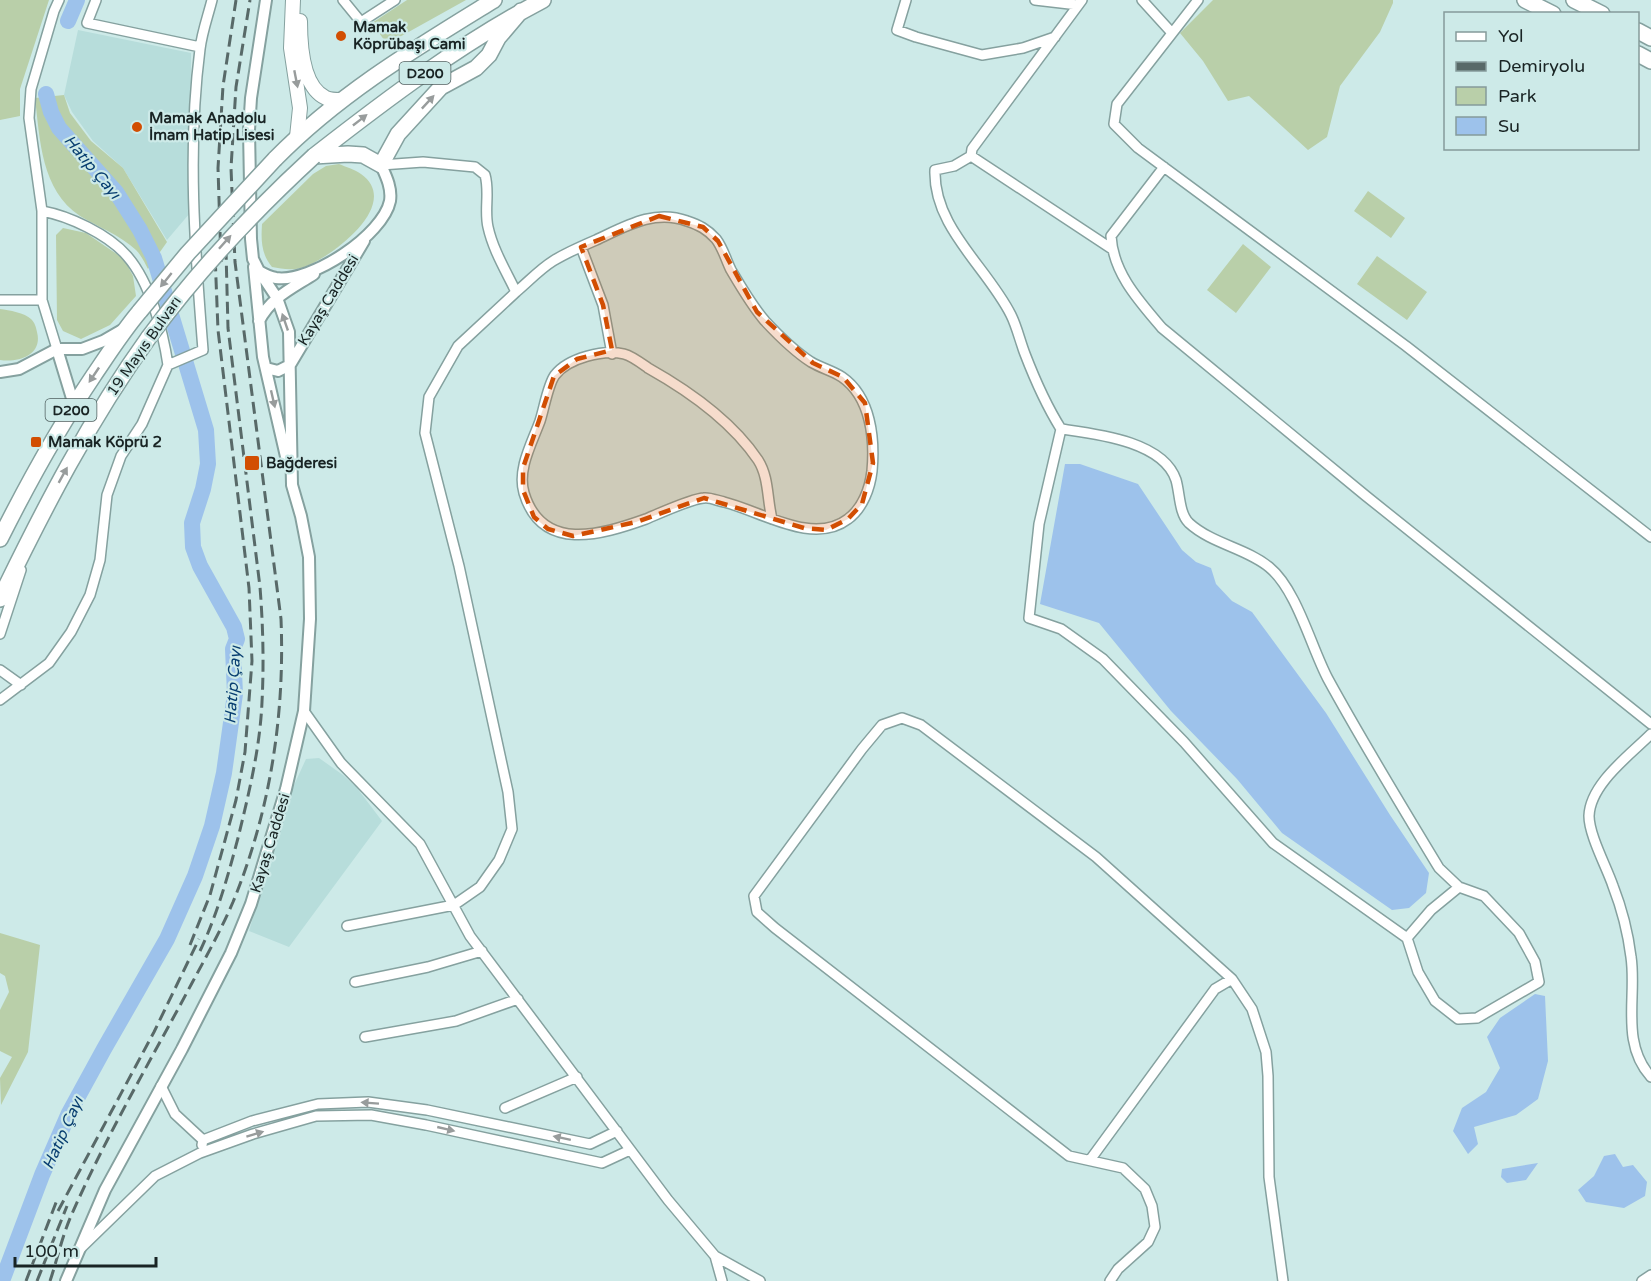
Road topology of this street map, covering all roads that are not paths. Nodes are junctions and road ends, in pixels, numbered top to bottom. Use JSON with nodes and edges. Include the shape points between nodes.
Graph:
{"nodes":[{"id":1,"x":59,"y":0,"type":"edge"},
{"id":2,"x":96,"y":0,"type":"edge"},
{"id":3,"x":212,"y":0,"type":"edge"},
{"id":4,"x":266,"y":0,"type":"edge"},
{"id":5,"x":293,"y":0,"type":"edge"},
{"id":6,"x":302,"y":0,"type":"edge"},
{"id":7,"x":343,"y":0,"type":"edge"},
{"id":8,"x":394,"y":0,"type":"edge"},
{"id":9,"x":494,"y":0,"type":"edge"},
{"id":10,"x":543,"y":0,"type":"edge"},
{"id":11,"x":906,"y":0,"type":"edge"},
{"id":12,"x":1035,"y":0,"type":"edge"},
{"id":13,"x":1142,"y":0,"type":"edge"},
{"id":14,"x":1198,"y":0,"type":"edge"},
{"id":15,"x":1525,"y":0,"type":"edge"},
{"id":16,"x":1574,"y":0,"type":"edge"},
{"id":17,"x":1080,"y":3,"type":"edge"},
{"id":18,"x":521,"y":11,"type":"junction"},
{"id":19,"x":1549,"y":12,"type":"edge"},
{"id":20,"x":1598,"y":12,"type":"edge"},
{"id":21,"x":1172,"y":33,"type":"junction"},
{"id":22,"x":1055,"y":37,"type":"junction"},
{"id":23,"x":200,"y":47,"type":"junction"},
{"id":24,"x":340,"y":100,"type":"junction"},
{"id":25,"x":297,"y":137,"type":"junction"},
{"id":26,"x":314,"y":156,"type":"junction"},
{"id":27,"x":971,"y":156,"type":"junction"},
{"id":28,"x":381,"y":165,"type":"junction"},
{"id":29,"x":1164,"y":167,"type":"junction"},
{"id":30,"x":42,"y":211,"type":"junction"},
{"id":31,"x":367,"y":236,"type":"junction"},
{"id":32,"x":581,"y":247,"type":"junction"},
{"id":33,"x":1112,"y":249,"type":"junction"},
{"id":34,"x":253,"y":259,"type":"junction"},
{"id":35,"x":335,"y":261,"type":"junction"},
{"id":36,"x":259,"y":271,"type":"junction"},
{"id":37,"x":516,"y":292,"type":"junction"},
{"id":38,"x":277,"y":298,"type":"junction"},
{"id":39,"x":0,"y":300,"type":"edge"},
{"id":40,"x":42,"y":300,"type":"junction"},
{"id":41,"x":260,"y":321,"type":"junction"},
{"id":42,"x":126,"y":327,"type":"junction"},
{"id":43,"x":57,"y":349,"type":"junction"},
{"id":44,"x":612,"y":354,"type":"junction"},
{"id":45,"x":168,"y":365,"type":"junction"},
{"id":46,"x":290,"y":365,"type":"junction"},
{"id":47,"x":266,"y":368,"type":"junction"},
{"id":48,"x":0,"y":372,"type":"edge"},
{"id":49,"x":74,"y":405,"type":"junction"},
{"id":50,"x":1061,"y":429,"type":"junction"},
{"id":51,"x":292,"y":485,"type":"junction"},
{"id":52,"x":772,"y":519,"type":"junction"},
{"id":53,"x":35,"y":526,"type":"junction"},
{"id":54,"x":1651,"y":537,"type":"edge"},
{"id":55,"x":0,"y":539,"type":"edge"},
{"id":56,"x":0,"y":599,"type":"edge"},
{"id":57,"x":0,"y":634,"type":"edge"},
{"id":58,"x":0,"y":670,"type":"edge"},
{"id":59,"x":21,"y":685,"type":"junction"},
{"id":60,"x":0,"y":700,"type":"edge"},
{"id":61,"x":304,"y":711,"type":"junction"},
{"id":62,"x":1651,"y":724,"type":"edge"},
{"id":63,"x":1651,"y":734,"type":"edge"},
{"id":64,"x":1459,"y":887,"type":"junction"},
{"id":65,"x":454,"y":905,"type":"junction"},
{"id":66,"x":346,"y":926,"type":"dead end"},
{"id":67,"x":1407,"y":938,"type":"junction"},
{"id":68,"x":482,"y":951,"type":"junction"},
{"id":69,"x":1232,"y":979,"type":"junction"},
{"id":70,"x":355,"y":982,"type":"dead end"},
{"id":71,"x":518,"y":999,"type":"junction"},
{"id":72,"x":365,"y":1036,"type":"dead end"},
{"id":73,"x":576,"y":1077,"type":"junction"},
{"id":74,"x":1651,"y":1077,"type":"edge"},
{"id":75,"x":161,"y":1086,"type":"junction"},
{"id":76,"x":505,"y":1108,"type":"dead end"},
{"id":77,"x":617,"y":1131,"type":"junction"},
{"id":78,"x":203,"y":1140,"type":"junction"},
{"id":79,"x":630,"y":1150,"type":"junction"},
{"id":80,"x":200,"y":1153,"type":"junction"},
{"id":81,"x":1090,"y":1160,"type":"junction"},
{"id":82,"x":80,"y":1250,"type":"junction"},
{"id":83,"x":715,"y":1256,"type":"junction"},
{"id":84,"x":1651,"y":1275,"type":"edge"},
{"id":85,"x":66,"y":1281,"type":"edge"},
{"id":86,"x":722,"y":1281,"type":"edge"},
{"id":87,"x":760,"y":1281,"type":"edge"},
{"id":88,"x":1110,"y":1281,"type":"edge"},
{"id":89,"x":1283,"y":1281,"type":"edge"},
{"id":90,"x":1642,"y":1281,"type":"edge"}],
"edges":[{"from":1,"to":30,"type":"street","via":[[31,88],[29,118]]},
{"from":2,"to":23,"type":"street","via":[[87,23]]},
{"from":3,"to":23,"type":"street"},
{"from":4,"to":34,"type":"street","name":"Kayaş Caddesi","via":[[249,130]]},
{"from":5,"to":25,"type":"main road","one_way":true,"via":[[291,48],[300,108]]},
{"from":6,"to":24,"type":"main road","via":[[301,48],[309,78],[316,91],[327,99]]},
{"from":7,"to":8,"type":"street","via":[[361,22]]},
{"from":9,"to":24,"type":"highway","number":"D200","via":[[393,61]]},
{"from":10,"to":18,"type":"highway","number":"D200"},
{"from":11,"to":22,"type":"street","via":[[897,30],[982,55],[1023,48]]},
{"from":12,"to":17,"type":"street"},
{"from":13,"to":21,"type":"street"},
{"from":14,"to":21,"type":"street"},
{"from":15,"to":19,"type":"highway"},
{"from":16,"to":20,"type":"highway"},
{"from":17,"to":22,"type":"street"},
{"from":26,"to":18,"type":"highway","number":"D200","one_way":true,"via":[[386,100]]},
{"from":28,"to":18,"type":"highway","one_way":true,"via":[[398,134],[441,87],[476,68]]},
{"from":21,"to":29,"type":"street","via":[[1117,104],[1114,124]]},
{"from":22,"to":27,"type":"street","via":[[972,149]]},
{"from":23,"to":45,"type":"street","via":[[192,184],[203,350]]},
{"from":24,"to":25,"type":"highway","number":"D200"},
{"from":25,"to":42,"type":"highway","name":"19 Mayıs Bulvarı","number":"D200","one_way":true,"bridge":true,"via":[[188,253]]},
{"from":26,"to":28,"type":"highway","via":[[363,155]]},
{"from":53,"to":26,"type":"highway","name":"19 Mayıs Bulvarı","number":"D200","one_way":true,"bridge":true,"via":[[116,383],[183,291],[264,202]]},
{"from":27,"to":33,"type":"street"},
{"from":27,"to":50,"type":"street","via":[[954,166],[935,170],[937,200],[951,228],[1012,316],[1046,404]]},
{"from":28,"to":31,"type":"street","name":"Kayaş Caddesi","via":[[390,183],[390,201],[382,220]]},
{"from":28,"to":37,"type":"street","via":[[423,162],[475,167],[485,175],[487,224]]},
{"from":29,"to":33,"type":"street","via":[[1112,236]]},
{"from":29,"to":54,"type":"street","via":[[1406,346]]},
{"from":30,"to":40,"type":"street"},
{"from":30,"to":45,"type":"street","via":[[63,215],[97,233],[127,256],[143,281],[164,341]]},
{"from":31,"to":35,"type":"street","name":"Kayaş Caddesi"},
{"from":31,"to":46,"type":"street","name":"Kayaş Caddesi"},
{"from":32,"to":37,"type":"street","via":[[552,261]]},
{"from":32,"to":44,"type":"street","via":[[603,305]]},
{"from":32,"to":52,"type":"street","via":[[638,221],[659,216],[677,217],[703,227],[718,241],[757,312],[788,344],[813,363],[843,377],[858,393],[865,403],[872,441],[870,483],[862,504],[848,519],[826,530]]},
{"from":33,"to":62,"type":"street","via":[[1134,296],[1162,328]]},
{"from":34,"to":36,"type":"street","name":"Kayaş Caddesi"},
{"from":34,"to":41,"type":"street"},
{"from":35,"to":36,"type":"street","name":"Kayaş Caddesi","via":[[277,278]]},
{"from":35,"to":38,"type":"street"},
{"from":36,"to":38,"type":"street","name":"Kayaş Caddesi"},
{"from":37,"to":65,"type":"street","via":[[458,346],[429,397],[425,433],[459,566],[508,792],[512,829],[499,860],[480,887]]},
{"from":38,"to":41,"type":"street"},
{"from":46,"to":38,"type":"street","name":"Kayaş Caddesi","one_way":true,"via":[[289,332]]},
{"from":39,"to":40,"type":"street"},
{"from":40,"to":43,"type":"street"},
{"from":41,"to":47,"type":"street"},
{"from":42,"to":43,"type":"street","via":[[103,342],[82,349]]},
{"from":42,"to":49,"type":"highway","name":"19 Mayıs Bulvarı","number":"D200","one_way":true},
{"from":43,"to":48,"type":"street","via":[[19,369]]},
{"from":43,"to":49,"type":"street"},
{"from":44,"to":52,"type":"street","via":[[626,355],[679,385],[734,429],[766,475]]},
{"from":44,"to":52,"type":"street","via":[[577,359],[554,376],[523,468],[523,490],[534,516],[548,529],[573,536],[605,531],[704,498]]},
{"from":45,"to":59,"type":"street","via":[[142,424],[121,456],[107,495],[100,560],[90,595],[49,663]]},
{"from":46,"to":47,"type":"street","via":[[278,371]]},
{"from":46,"to":51,"type":"street","name":"Kayaş Caddesi"},
{"from":47,"to":51,"type":"street","one_way":true},
{"from":49,"to":55,"type":"highway","name":"19 Mayıs Bulvarı","number":"D200"},
{"from":50,"to":64,"type":"street","via":[[1122,441],[1164,460],[1175,479],[1187,521],[1202,533],[1269,567],[1286,586],[1327,676],[1374,759],[1439,868]]},
{"from":50,"to":67,"type":"street","via":[[1039,524],[1029,618],[1061,629],[1103,659],[1184,742],[1273,843]]},
{"from":51,"to":61,"type":"street","name":"Kayaş Caddesi","via":[[309,557],[310,619]]},
{"from":53,"to":56,"type":"highway","name":"19 Mayıs Bulvarı","number":"D200"},
{"from":53,"to":57,"type":"street"},
{"from":58,"to":59,"type":"street"},
{"from":59,"to":60,"type":"street"},
{"from":61,"to":65,"type":"street","via":[[341,763],[420,844]]},
{"from":61,"to":75,"type":"street","name":"Kayaş Caddesi","via":[[286,789],[251,904],[231,953]]},
{"from":63,"to":74,"type":"street","via":[[1602,783],[1589,817],[1623,915],[1632,959],[1632,1030],[1638,1056]]},
{"from":64,"to":67,"type":"street","via":[[1431,910]]},
{"from":64,"to":67,"type":"street","via":[[1484,896],[1519,933],[1535,962],[1539,982],[1477,1018],[1458,1019],[1435,1001],[1418,972]]},
{"from":65,"to":66,"type":"street"},
{"from":65,"to":68,"type":"street"},
{"from":68,"to":70,"type":"street"},
{"from":68,"to":71,"type":"street"},
{"from":69,"to":81,"type":"street","via":[[1215,988]]},
{"from":69,"to":81,"type":"street","via":[[1096,857],[921,725],[902,718],[882,725],[862,749],[754,896],[757,912],[1069,1156]]},
{"from":69,"to":89,"type":"street","via":[[1252,1010],[1266,1052],[1269,1177]]},
{"from":71,"to":72,"type":"street","via":[[456,1021]]},
{"from":71,"to":73,"type":"street"},
{"from":73,"to":76,"type":"street"},
{"from":73,"to":77,"type":"street"},
{"from":75,"to":78,"type":"street","via":[[175,1114]]},
{"from":75,"to":82,"type":"street","name":"Kayaş Caddesi","via":[[105,1190]]},
{"from":77,"to":78,"type":"street","one_way":true,"via":[[591,1144],[427,1110],[368,1102],[318,1104],[252,1121]]},
{"from":77,"to":79,"type":"street"},
{"from":78,"to":80,"type":"street"},
{"from":80,"to":79,"type":"street","one_way":true,"via":[[316,1116],[371,1115],[602,1163]]},
{"from":79,"to":83,"type":"street"},
{"from":80,"to":82,"type":"street","via":[[154,1176]]},
{"from":81,"to":88,"type":"street","via":[[1123,1168],[1144,1189],[1152,1206],[1155,1227],[1148,1242]]},
{"from":82,"to":85,"type":"street","name":"Kayaş Caddesi"},
{"from":83,"to":86,"type":"street"},
{"from":83,"to":87,"type":"street"},
{"from":84,"to":90,"type":"street"}]}
